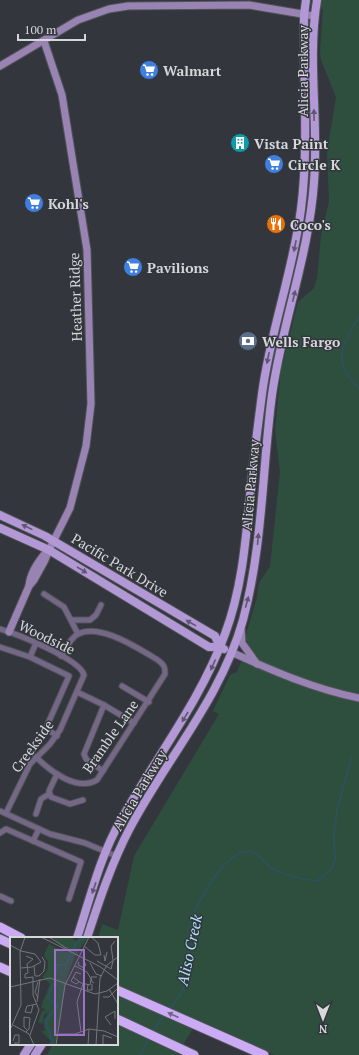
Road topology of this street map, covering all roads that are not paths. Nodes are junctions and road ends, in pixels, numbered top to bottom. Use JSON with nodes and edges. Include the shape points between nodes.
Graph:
{"nodes":[{"id":1,"x":306,"y":0,"type":"edge"},
{"id":2,"x":317,"y":0,"type":"edge"},
{"id":3,"x":304,"y":15,"type":"junction"},
{"id":4,"x":314,"y":16,"type":"junction"},
{"id":5,"x":44,"y":41,"type":"junction"},
{"id":6,"x":0,"y":66,"type":"edge"},
{"id":7,"x":0,"y":515,"type":"edge"},
{"id":8,"x":0,"y":528,"type":"edge"},
{"id":9,"x":54,"y":541,"type":"junction"},
{"id":10,"x":49,"y":550,"type":"junction"},
{"id":11,"x":44,"y":594,"type":"dead end"},
{"id":12,"x":102,"y":605,"type":"dead end"},
{"id":13,"x":72,"y":620,"type":"junction"},
{"id":14,"x":241,"y":625,"type":"junction"},
{"id":15,"x":0,"y":629,"type":"edge"},
{"id":16,"x":9,"y":632,"type":"junction"},
{"id":17,"x":78,"y":634,"type":"junction"},
{"id":18,"x":36,"y":643,"type":"junction"},
{"id":19,"x":0,"y":647,"type":"edge"},
{"id":20,"x":220,"y":647,"type":"junction"},
{"id":21,"x":231,"y":652,"type":"junction"},
{"id":22,"x":61,"y":656,"type":"junction"},
{"id":23,"x":30,"y":657,"type":"junction"},
{"id":24,"x":258,"y":666,"type":"junction"},
{"id":25,"x":122,"y":686,"type":"dead end"},
{"id":26,"x":77,"y":692,"type":"junction"},
{"id":27,"x":359,"y":698,"type":"edge"},
{"id":28,"x":149,"y":702,"type":"junction"},
{"id":29,"x":104,"y":705,"type":"junction"},
{"id":30,"x":134,"y":723,"type":"junction"},
{"id":31,"x":57,"y":736,"type":"junction"},
{"id":32,"x":36,"y":757,"type":"junction"},
{"id":33,"x":103,"y":771,"type":"junction"},
{"id":34,"x":57,"y":774,"type":"junction"},
{"id":35,"x":49,"y":794,"type":"junction"},
{"id":36,"x":83,"y":800,"type":"dead end"},
{"id":37,"x":0,"y":810,"type":"edge"},
{"id":38,"x":6,"y":813,"type":"junction"},
{"id":39,"x":36,"y":814,"type":"dead end"},
{"id":40,"x":39,"y":829,"type":"junction"},
{"id":41,"x":0,"y":833,"type":"edge"},
{"id":42,"x":33,"y":842,"type":"junction"},
{"id":43,"x":106,"y":852,"type":"junction"},
{"id":44,"x":116,"y":856,"type":"junction"},
{"id":45,"x":0,"y":896,"type":"edge"},
{"id":46,"x":69,"y":899,"type":"dead end"},
{"id":47,"x":11,"y":901,"type":"dead end"},
{"id":48,"x":0,"y":927,"type":"edge"},
{"id":49,"x":19,"y":937,"type":"edge"},
{"id":50,"x":77,"y":937,"type":"edge"},
{"id":51,"x":87,"y":937,"type":"edge"},
{"id":52,"x":0,"y":939,"type":"edge"},
{"id":53,"x":10,"y":944,"type":"edge"},
{"id":54,"x":0,"y":968,"type":"edge"},
{"id":55,"x":10,"y":973,"type":"edge"},
{"id":56,"x":118,"y":990,"type":"edge"},
{"id":57,"x":118,"y":1019,"type":"edge"},
{"id":58,"x":204,"y":1030,"type":"junction"},
{"id":59,"x":165,"y":1042,"type":"junction"},
{"id":60,"x":30,"y":1045,"type":"edge"},
{"id":61,"x":41,"y":1045,"type":"edge"},
{"id":62,"x":24,"y":1055,"type":"edge"},
{"id":63,"x":35,"y":1055,"type":"edge"},
{"id":64,"x":182,"y":1055,"type":"edge"},
{"id":65,"x":194,"y":1055,"type":"edge"},
{"id":66,"x":253,"y":1055,"type":"edge"},
{"id":67,"x":264,"y":1055,"type":"edge"}],
"edges":[{"from":1,"to":3,"type":"main road","name":"Alicia Parkway"},
{"from":2,"to":4,"type":"main road","name":"Alicia Parkway"},
{"from":3,"to":4,"type":"street"},
{"from":3,"to":5,"type":"street","via":[[249,5],[128,6],[109,9],[78,20]]},
{"from":3,"to":20,"type":"main road","name":"Alicia Parkway","one_way":true,"via":[[302,207],[267,360],[241,576]]},
{"from":14,"to":4,"type":"main road","name":"Alicia Parkway","one_way":true,"via":[[257,554],[276,368],[312,209],[315,158],[312,65]]},
{"from":5,"to":6,"type":"street"},
{"from":5,"to":9,"type":"street","name":"Heather Ridge","via":[[62,95],[88,250],[91,404],[86,446],[70,508]]},
{"from":9,"to":7,"type":"main road","name":"Pacific Park Drive","one_way":true},
{"from":8,"to":10,"type":"main road","name":"Pacific Park Drive"},
{"from":9,"to":10,"type":"street","name":"Heather Ridge"},
{"from":20,"to":9,"type":"main road","name":"Pacific Park Drive","one_way":true,"via":[[215,636]]},
{"from":10,"to":16,"type":"street","name":"Heather Ridge","via":[[29,586]]},
{"from":10,"to":20,"type":"main road","name":"Pacific Park Drive","one_way":true,"via":[[210,648]]},
{"from":11,"to":13,"type":"street","via":[[64,607]]},
{"from":12,"to":13,"type":"street","via":[[90,620]]},
{"from":13,"to":17,"type":"street"},
{"from":14,"to":21,"type":"main road","name":"Alicia Parkway"},
{"from":14,"to":24,"type":"street","via":[[243,643]]},
{"from":15,"to":16,"type":"street","name":"Woodside"},
{"from":16,"to":18,"type":"street","name":"Woodside"},
{"from":17,"to":22,"type":"street"},
{"from":17,"to":28,"type":"street","name":"Bramble Lane","via":[[94,632],[118,638],[162,663],[165,668],[164,678]]},
{"from":18,"to":22,"type":"street","name":"Woodside"},
{"from":18,"to":23,"type":"street"},
{"from":19,"to":23,"type":"street"},
{"from":20,"to":21,"type":"main road","name":"Pacific Park Drive"},
{"from":20,"to":43,"type":"main road","name":"Alicia Parkway","one_way":true,"via":[[194,703],[120,821]]},
{"from":21,"to":24,"type":"street","name":"Pacific Park Drive"},
{"from":21,"to":44,"type":"main road","name":"Alicia Parkway","via":[[217,685],[134,820]]},
{"from":22,"to":26,"type":"street","name":"Woodside","via":[[80,667],[83,672],[83,680]]},
{"from":23,"to":31,"type":"street","via":[[69,678],[46,728]]},
{"from":24,"to":27,"type":"street","name":"Pacific Park Drive","via":[[326,691]]},
{"from":25,"to":28,"type":"street"},
{"from":26,"to":29,"type":"street"},
{"from":26,"to":31,"type":"street","name":"Creekside"},
{"from":28,"to":30,"type":"street","name":"Bramble Lane"},
{"from":29,"to":30,"type":"street"},
{"from":29,"to":33,"type":"street","via":[[84,754],[86,759]]},
{"from":30,"to":33,"type":"street","name":"Bramble Lane"},
{"from":31,"to":32,"type":"street","name":"Creekside"},
{"from":32,"to":34,"type":"street","name":"Bramble Lane"},
{"from":32,"to":38,"type":"street","name":"Creekside","via":[[24,774]]},
{"from":33,"to":34,"type":"street","name":"Bramble Lane","via":[[97,780],[90,784],[80,784]]},
{"from":34,"to":35,"type":"street"},
{"from":35,"to":36,"type":"street","via":[[67,804]]},
{"from":35,"to":39,"type":"street","via":[[41,799]]},
{"from":37,"to":38,"type":"street"},
{"from":38,"to":40,"type":"street"},
{"from":40,"to":42,"type":"street"},
{"from":40,"to":43,"type":"street"},
{"from":41,"to":42,"type":"street","via":[[6,829]]},
{"from":42,"to":46,"type":"street","via":[[81,862]]},
{"from":43,"to":44,"type":"street"},
{"from":43,"to":50,"type":"main road","name":"Alicia Parkway","one_way":true},
{"from":44,"to":51,"type":"main road","name":"Alicia Parkway"},
{"from":45,"to":47,"type":"street"},
{"from":48,"to":49,"type":"highway"},
{"from":52,"to":53,"type":"highway"},
{"from":54,"to":55,"type":"highway"},
{"from":58,"to":56,"type":"highway","one_way":true},
{"from":57,"to":59,"type":"highway"},
{"from":58,"to":66,"type":"highway"},
{"from":58,"to":67,"type":"highway"},
{"from":59,"to":64,"type":"highway"},
{"from":59,"to":65,"type":"highway"},
{"from":60,"to":62,"type":"main road"},
{"from":61,"to":63,"type":"main road"}]}
